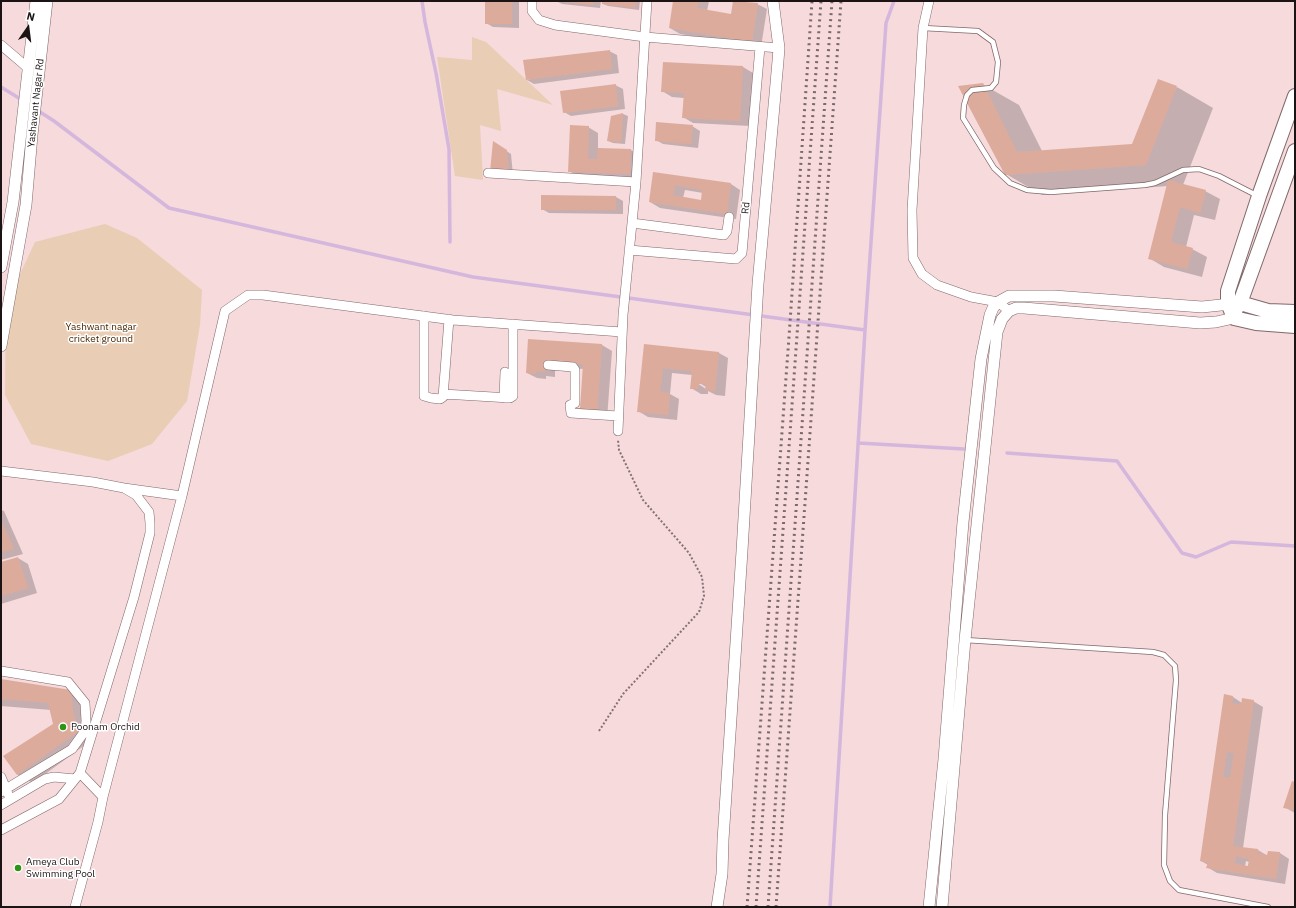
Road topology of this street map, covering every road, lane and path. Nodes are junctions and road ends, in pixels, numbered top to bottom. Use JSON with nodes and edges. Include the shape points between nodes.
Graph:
{"nodes":[{"id":1,"x":36,"y":1,"type":"edge"},
{"id":2,"x":47,"y":1,"type":"edge"},
{"id":3,"x":532,"y":1,"type":"edge"},
{"id":4,"x":647,"y":1,"type":"edge"},
{"id":5,"x":773,"y":1,"type":"edge"},
{"id":6,"x":929,"y":1,"type":"edge"},
{"id":7,"x":923,"y":28,"type":"junction"},
{"id":8,"x":645,"y":37,"type":"junction"},
{"id":9,"x":1,"y":45,"type":"edge"},
{"id":10,"x":760,"y":47,"type":"junction"},
{"id":11,"x":779,"y":48,"type":"junction"},
{"id":12,"x":28,"y":68,"type":"junction"},
{"id":13,"x":1295,"y":96,"type":"edge"},
{"id":14,"x":19,"y":149,"type":"junction"},
{"id":15,"x":31,"y":151,"type":"junction"},
{"id":16,"x":1295,"y":151,"type":"edge"},
{"id":17,"x":488,"y":173,"type":"dead end"},
{"id":18,"x":636,"y":182,"type":"junction"},
{"id":19,"x":1259,"y":196,"type":"junction"},
{"id":20,"x":729,"y":217,"type":"dead end"},
{"id":21,"x":632,"y":223,"type":"junction"},
{"id":22,"x":629,"y":250,"type":"junction"},
{"id":23,"x":1,"y":267,"type":"edge"},
{"id":24,"x":998,"y":302,"type":"junction"},
{"id":25,"x":1234,"y":303,"type":"junction"},
{"id":26,"x":1009,"y":311,"type":"junction"},
{"id":27,"x":1295,"y":312,"type":"edge"},
{"id":28,"x":424,"y":316,"type":"junction"},
{"id":29,"x":1234,"y":318,"type":"junction"},
{"id":30,"x":449,"y":319,"type":"junction"},
{"id":31,"x":513,"y":324,"type":"junction"},
{"id":32,"x":1295,"y":326,"type":"edge"},
{"id":33,"x":622,"y":332,"type":"junction"},
{"id":34,"x":1,"y":346,"type":"edge"},
{"id":35,"x":548,"y":365,"type":"dead end"},
{"id":36,"x":505,"y":372,"type":"dead end"},
{"id":37,"x":443,"y":394,"type":"junction"},
{"id":38,"x":504,"y":398,"type":"junction"},
{"id":39,"x":618,"y":416,"type":"junction"},
{"id":40,"x":618,"y":431,"type":"joint"},
{"id":41,"x":1,"y":471,"type":"edge"},
{"id":42,"x":124,"y":488,"type":"junction"},
{"id":43,"x":182,"y":496,"type":"junction"},
{"id":44,"x":965,"y":640,"type":"junction"},
{"id":45,"x":1,"y":671,"type":"edge"},
{"id":46,"x":599,"y":731,"type":"dead end"},
{"id":47,"x":78,"y":776,"type":"junction"},
{"id":48,"x":1,"y":777,"type":"edge"},
{"id":49,"x":4,"y":791,"type":"edge"},
{"id":50,"x":103,"y":797,"type":"junction"},
{"id":51,"x":10,"y":799,"type":"junction"},
{"id":52,"x":1,"y":805,"type":"edge"},
{"id":53,"x":1,"y":830,"type":"edge"},
{"id":54,"x":75,"y":907,"type":"edge"},
{"id":55,"x":717,"y":907,"type":"edge"},
{"id":56,"x":929,"y":907,"type":"edge"},
{"id":57,"x":942,"y":907,"type":"edge"},
{"id":58,"x":1268,"y":907,"type":"edge"}],
"edges":[{"from":1,"to":12,"type":"street"},
{"from":2,"to":15,"type":"street","name":"Yashavant Nagar Rd"},
{"from":3,"to":8,"type":"street","via":[[532,11],[544,22]]},
{"from":4,"to":8,"type":"street"},
{"from":5,"to":11,"type":"street"},
{"from":6,"to":7,"type":"street"},
{"from":7,"to":19,"type":"lane","via":[[969,29],[978,31],[993,42],[998,62],[996,82],[991,88],[972,90],[967,95],[963,118],[994,168],[1010,182],[1027,190],[1051,192],[1155,183],[1183,170],[1199,169]]},
{"from":7,"to":24,"type":"street","via":[[912,210],[913,258],[922,274],[937,285],[971,297]]},
{"from":8,"to":10,"type":"street"},
{"from":8,"to":18,"type":"street"},
{"from":9,"to":12,"type":"street"},
{"from":10,"to":11,"type":"street"},
{"from":10,"to":22,"type":"street","name":"Rd","via":[[742,253],[736,259]]},
{"from":11,"to":55,"type":"street","via":[[758,284],[722,874]]},
{"from":12,"to":14,"type":"street"},
{"from":13,"to":19,"type":"main road"},
{"from":14,"to":15,"type":"street"},
{"from":14,"to":23,"type":"street","via":[[13,202]]},
{"from":15,"to":34,"type":"street","name":"Yashavant Nagar Rd","via":[[26,205]]},
{"from":16,"to":25,"type":"main road"},
{"from":17,"to":18,"type":"street"},
{"from":18,"to":21,"type":"street"},
{"from":19,"to":25,"type":"main road","via":[[1228,291]]},
{"from":20,"to":21,"type":"street","via":[[724,235]]},
{"from":21,"to":22,"type":"street"},
{"from":22,"to":33,"type":"street"},
{"from":24,"to":25,"type":"street","via":[[1009,296],[1039,296],[1202,307]]},
{"from":24,"to":26,"type":"street"},
{"from":24,"to":56,"type":"street","via":[[990,315],[981,359],[963,522]]},
{"from":25,"to":27,"type":"main road","via":[[1268,311]]},
{"from":25,"to":29,"type":"main road"},
{"from":26,"to":29,"type":"street","via":[[1016,308],[1032,308],[1200,323]]},
{"from":26,"to":44,"type":"street","via":[[1002,319],[997,332]]},
{"from":28,"to":30,"type":"street"},
{"from":28,"to":37,"type":"street","via":[[424,396],[440,399]]},
{"from":28,"to":43,"type":"street","via":[[263,295],[248,295],[225,311]]},
{"from":29,"to":32,"type":"main road","via":[[1256,323]]},
{"from":30,"to":31,"type":"street"},
{"from":30,"to":37,"type":"street"},
{"from":31,"to":33,"type":"street"},
{"from":31,"to":38,"type":"street","via":[[513,396]]},
{"from":33,"to":39,"type":"street"},
{"from":35,"to":39,"type":"street","via":[[574,367],[575,403],[570,405],[571,413]]},
{"from":36,"to":38,"type":"street"},
{"from":37,"to":38,"type":"street"},
{"from":39,"to":40,"type":"street"},
{"from":40,"to":46,"type":"path","via":[[619,450],[643,500],[689,553],[702,577],[704,596],[699,612],[623,694]]},
{"from":41,"to":42,"type":"street"},
{"from":42,"to":43,"type":"street"},
{"from":42,"to":47,"type":"street","via":[[136,495],[149,512],[150,533],[134,597]]},
{"from":43,"to":50,"type":"street"},
{"from":44,"to":57,"type":"street"},
{"from":44,"to":58,"type":"lane","via":[[1153,652],[1164,655],[1175,666],[1176,680],[1165,815],[1164,864],[1170,881],[1178,890]]},
{"from":45,"to":49,"type":"street","via":[[68,682],[84,703],[86,721],[85,731],[72,749]]},
{"from":47,"to":50,"type":"street"},
{"from":47,"to":51,"type":"street","via":[[45,779]]},
{"from":47,"to":53,"type":"street","via":[[58,799]]},
{"from":48,"to":49,"type":"street"},
{"from":49,"to":51,"type":"street"},
{"from":50,"to":54,"type":"street"},
{"from":51,"to":52,"type":"street"}]}
